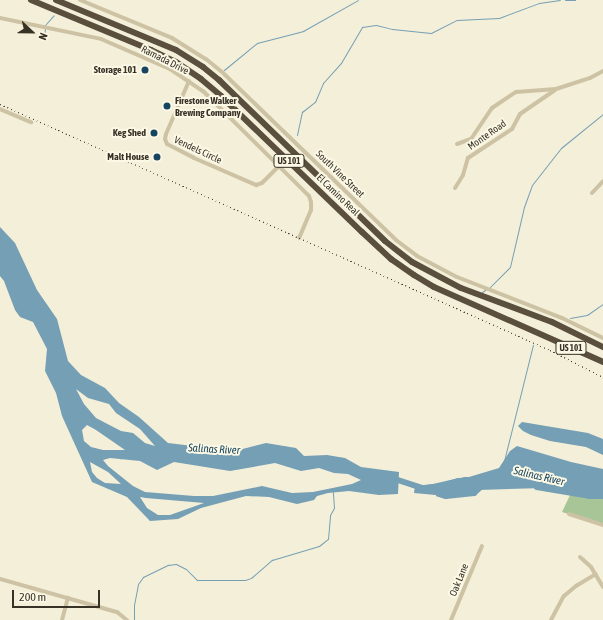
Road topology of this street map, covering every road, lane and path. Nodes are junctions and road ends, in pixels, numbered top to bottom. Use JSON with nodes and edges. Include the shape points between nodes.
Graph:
{"nodes":[{"id":1,"x":31,"y":0,"type":"edge"},
{"id":2,"x":56,"y":0,"type":"edge"},
{"id":3,"x":80,"y":0,"type":"edge"},
{"id":4,"x":0,"y":18,"type":"edge"},
{"id":5,"x":603,"y":70,"type":"edge"},
{"id":6,"x":189,"y":81,"type":"junction"},
{"id":7,"x":556,"y":89,"type":"junction"},
{"id":8,"x":0,"y":109,"type":"edge"},
{"id":9,"x":31,"y":122,"type":"dead end"},
{"id":10,"x":457,"y":144,"type":"dead end"},
{"id":11,"x":279,"y":166,"type":"junction"},
{"id":12,"x":603,"y":181,"type":"edge"},
{"id":13,"x":455,"y":188,"type":"dead end"},
{"id":14,"x":592,"y":193,"type":"dead end"},
{"id":15,"x":299,"y":238,"type":"dead end"},
{"id":16,"x":603,"y":338,"type":"edge"},
{"id":17,"x":603,"y":347,"type":"edge"},
{"id":18,"x":603,"y":362,"type":"edge"},
{"id":19,"x":569,"y":514,"type":"dead end"},
{"id":20,"x":603,"y":525,"type":"edge"},
{"id":21,"x":482,"y":546,"type":"dead end"},
{"id":22,"x":580,"y":557,"type":"dead end"},
{"id":23,"x":596,"y":574,"type":"junction"},
{"id":24,"x":0,"y":579,"type":"edge"},
{"id":25,"x":603,"y":587,"type":"edge"},
{"id":26,"x":68,"y":598,"type":"junction"},
{"id":27,"x":62,"y":620,"type":"edge"},
{"id":28,"x":126,"y":620,"type":"edge"},
{"id":29,"x":451,"y":620,"type":"edge"},
{"id":30,"x":552,"y":620,"type":"edge"}],
"edges":[{"from":1,"to":18,"type":"highway","name":"El Camino Real","number":"US 101","via":[[151,50],[176,62],[201,79],[222,96],[391,259],[414,275],[434,287]]},
{"from":2,"to":17,"type":"highway","name":"El Camino Real","number":"US 101","via":[[176,50],[203,67],[386,242],[418,265],[461,288],[552,322]]},
{"from":3,"to":16,"type":"street","name":"South Vine Street","via":[[172,38],[206,59],[396,240],[440,269]]},
{"from":4,"to":6,"type":"street","name":"Ramada Drive","via":[[101,39],[170,69]]},
{"from":5,"to":7,"type":"street","via":[[590,78]]},
{"from":6,"to":11,"type":"street","name":"Ramada Drive","via":[[215,102]]},
{"from":6,"to":11,"type":"street","name":"Vendels Circle","via":[[166,134],[167,144],[256,185]]},
{"from":7,"to":10,"type":"street","via":[[516,92],[492,108],[471,139]]},
{"from":7,"to":13,"type":"street","name":"Monte Road","via":[[520,114],[512,129],[468,158]]},
{"from":8,"to":9,"type":"street"},
{"from":11,"to":15,"type":"street","name":"Ramada Drive","via":[[305,191],[311,202],[311,210]]},
{"from":12,"to":14,"type":"street"},
{"from":19,"to":20,"type":"street"},
{"from":21,"to":29,"type":"street","name":"Oak Lane"},
{"from":22,"to":23,"type":"street"},
{"from":23,"to":25,"type":"street"},
{"from":23,"to":30,"type":"street","via":[[564,596]]},
{"from":24,"to":26,"type":"street"},
{"from":26,"to":27,"type":"street"},
{"from":26,"to":28,"type":"street","via":[[117,612]]}]}
